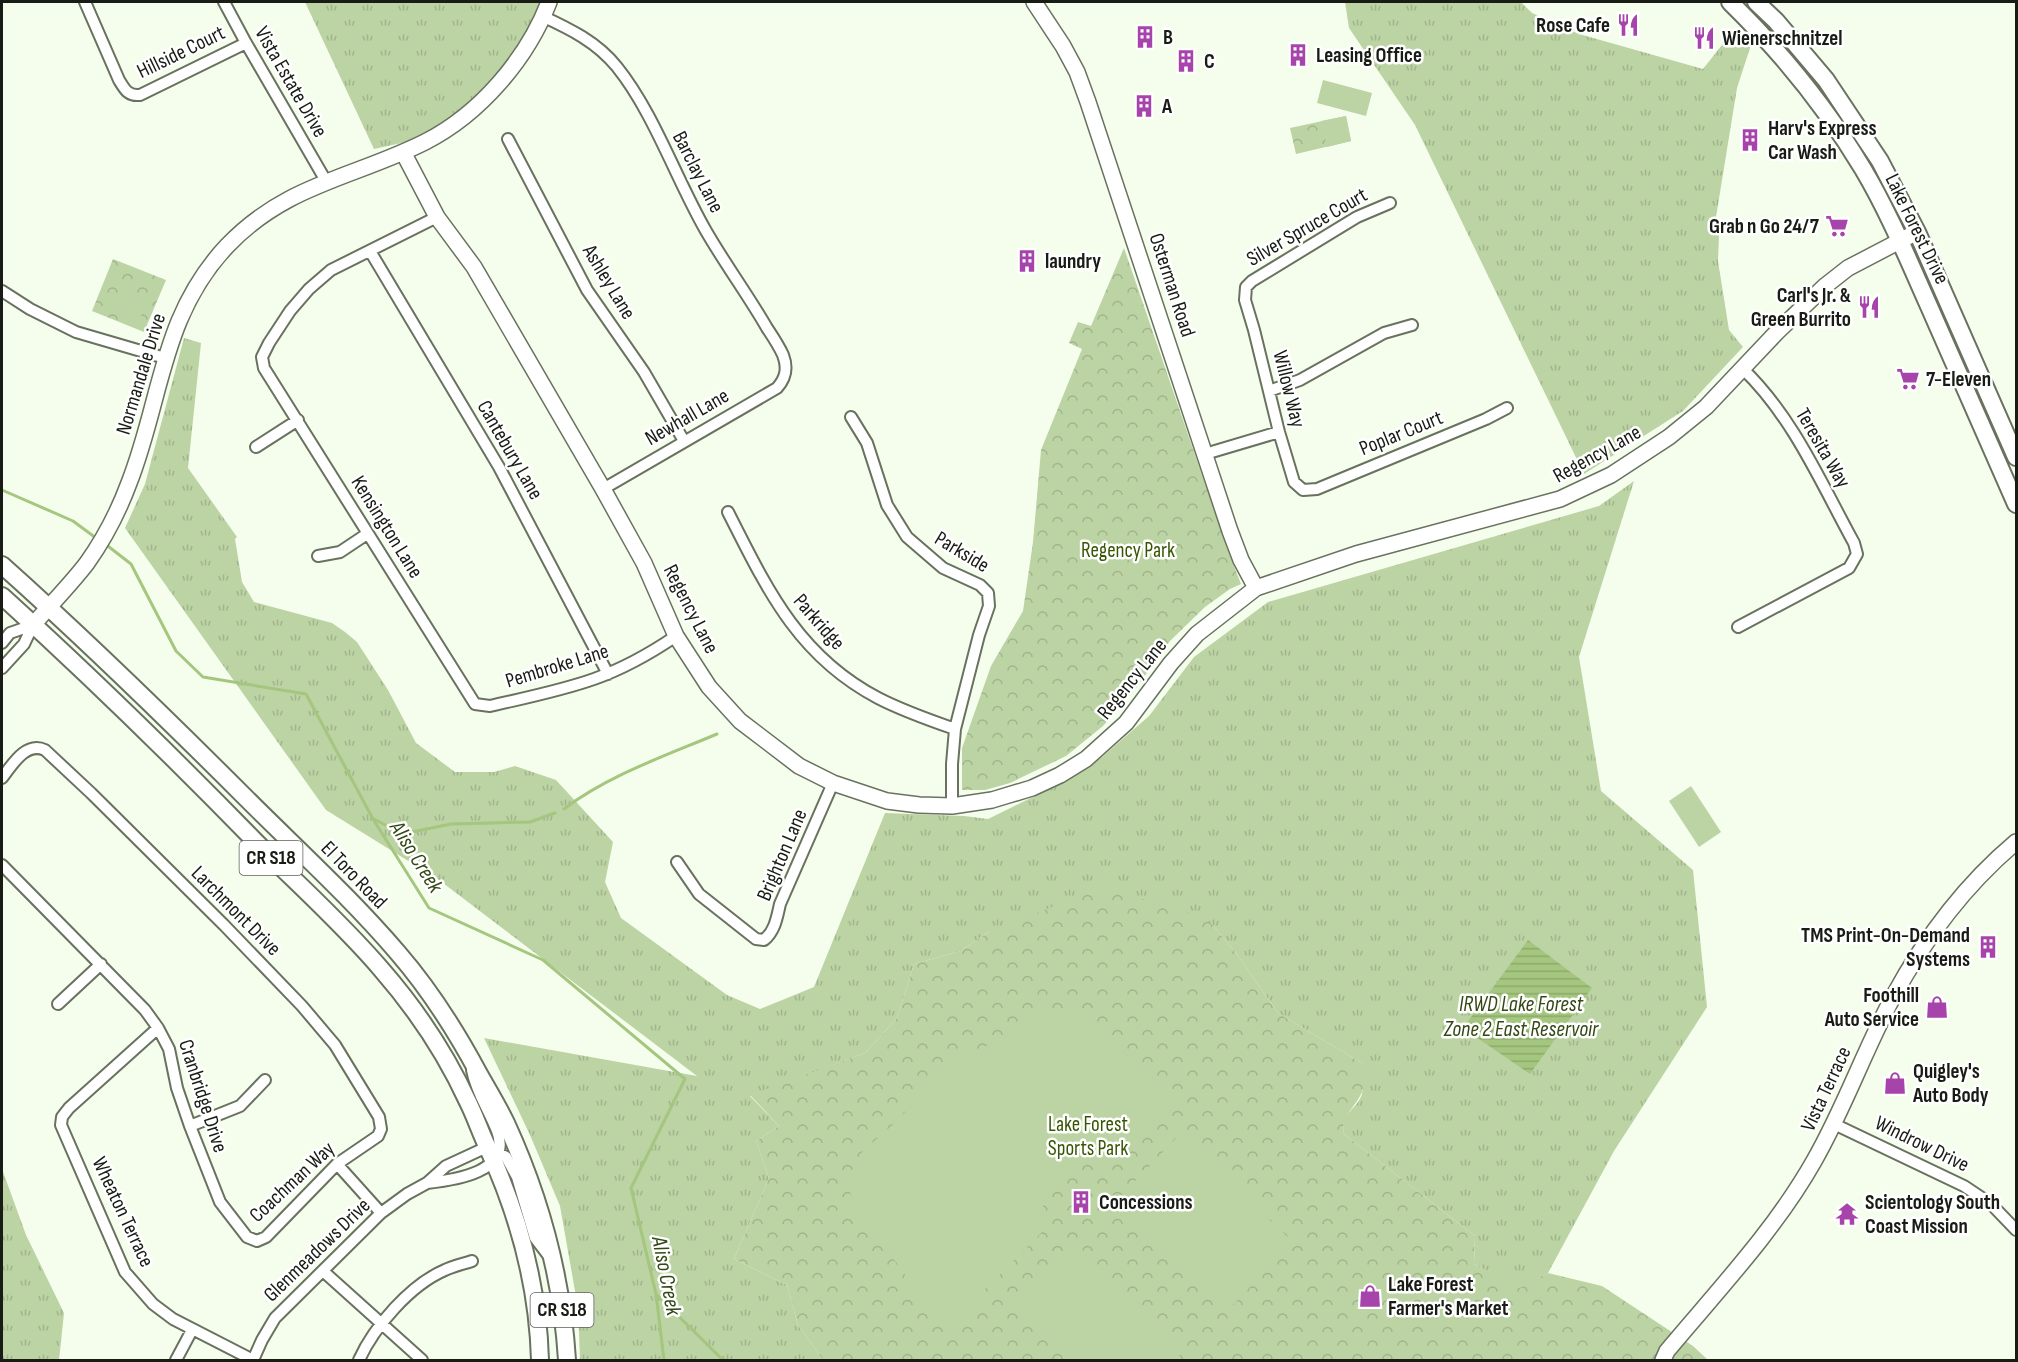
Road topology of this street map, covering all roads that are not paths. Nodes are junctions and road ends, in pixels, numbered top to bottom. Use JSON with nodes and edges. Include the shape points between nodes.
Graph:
{"nodes":[{"id":1,"x":85,"y":2,"type":"edge"},
{"id":2,"x":224,"y":2,"type":"edge"},
{"id":3,"x":549,"y":2,"type":"edge"},
{"id":4,"x":1034,"y":2,"type":"edge"},
{"id":5,"x":1730,"y":2,"type":"edge"},
{"id":6,"x":1756,"y":2,"type":"edge"},
{"id":7,"x":542,"y":16,"type":"junction"},
{"id":8,"x":246,"y":43,"type":"junction"},
{"id":9,"x":508,"y":139,"type":"dead end"},
{"id":10,"x":403,"y":152,"type":"junction"},
{"id":11,"x":326,"y":181,"type":"junction"},
{"id":12,"x":1390,"y":203,"type":"dead end"},
{"id":13,"x":437,"y":217,"type":"junction"},
{"id":14,"x":1917,"y":232,"type":"junction"},
{"id":15,"x":1899,"y":240,"type":"junction"},
{"id":16,"x":369,"y":251,"type":"junction"},
{"id":17,"x":1246,"y":287,"type":"joint"},
{"id":18,"x":2,"y":291,"type":"edge"},
{"id":19,"x":1412,"y":325,"type":"dead end"},
{"id":20,"x":165,"y":358,"type":"junction"},
{"id":21,"x":1743,"y":369,"type":"junction"},
{"id":22,"x":786,"y":374,"type":"joint"},
{"id":23,"x":1269,"y":391,"type":"junction"},
{"id":24,"x":1507,"y":408,"type":"dead end"},
{"id":25,"x":851,"y":417,"type":"dead end"},
{"id":26,"x":298,"y":420,"type":"junction"},
{"id":27,"x":1279,"y":432,"type":"junction"},
{"id":28,"x":684,"y":441,"type":"junction"},
{"id":29,"x":256,"y":447,"type":"dead end"},
{"id":30,"x":1205,"y":454,"type":"junction"},
{"id":31,"x":2016,"y":457,"type":"edge"},
{"id":32,"x":603,"y":489,"type":"junction"},
{"id":33,"x":1308,"y":490,"type":"joint"},
{"id":34,"x":2016,"y":504,"type":"edge"},
{"id":35,"x":728,"y":512,"type":"dead end"},
{"id":36,"x":367,"y":534,"type":"junction"},
{"id":37,"x":318,"y":556,"type":"dead end"},
{"id":38,"x":2,"y":565,"type":"edge"},
{"id":39,"x":1257,"y":588,"type":"junction"},
{"id":40,"x":2,"y":596,"type":"edge"},
{"id":41,"x":49,"y":607,"type":"junction"},
{"id":42,"x":33,"y":625,"type":"junction"},
{"id":43,"x":1738,"y":627,"type":"dead end"},
{"id":44,"x":676,"y":636,"type":"junction"},
{"id":45,"x":2,"y":643,"type":"edge"},
{"id":46,"x":2,"y":668,"type":"edge"},
{"id":47,"x":608,"y":674,"type":"junction"},
{"id":48,"x":478,"y":706,"type":"joint"},
{"id":49,"x":955,"y":729,"type":"junction"},
{"id":50,"x":2,"y":778,"type":"edge"},
{"id":51,"x":833,"y":783,"type":"junction"},
{"id":52,"x":952,"y":806,"type":"junction"},
{"id":53,"x":2016,"y":842,"type":"edge"},
{"id":54,"x":677,"y":862,"type":"dead end"},
{"id":55,"x":2,"y":865,"type":"edge"},
{"id":56,"x":101,"y":964,"type":"junction"},
{"id":57,"x":58,"y":1004,"type":"dead end"},
{"id":58,"x":158,"y":1028,"type":"junction"},
{"id":59,"x":470,"y":1057,"type":"junction"},
{"id":60,"x":265,"y":1080,"type":"dead end"},
{"id":61,"x":1834,"y":1124,"type":"junction"},
{"id":62,"x":190,"y":1126,"type":"junction"},
{"id":63,"x":381,"y":1129,"type":"joint"},
{"id":64,"x":493,"y":1153,"type":"junction"},
{"id":65,"x":337,"y":1164,"type":"junction"},
{"id":66,"x":427,"y":1183,"type":"junction"},
{"id":67,"x":381,"y":1213,"type":"junction"},
{"id":68,"x":2016,"y":1230,"type":"edge"},
{"id":69,"x":257,"y":1240,"type":"joint"},
{"id":70,"x":552,"y":1260,"type":"junction"},
{"id":71,"x":472,"y":1261,"type":"dead end"},
{"id":72,"x":323,"y":1271,"type":"junction"},
{"id":73,"x":381,"y":1322,"type":"junction"},
{"id":74,"x":192,"y":1330,"type":"junction"},
{"id":75,"x":1665,"y":1356,"type":"edge"},
{"id":76,"x":176,"y":1360,"type":"edge"},
{"id":77,"x":253,"y":1360,"type":"edge"},
{"id":78,"x":359,"y":1360,"type":"edge"},
{"id":79,"x":422,"y":1360,"type":"edge"},
{"id":80,"x":540,"y":1360,"type":"edge"},
{"id":81,"x":567,"y":1360,"type":"edge"}],
"edges":[{"from":1,"to":8,"type":"street","name":"Hillside Court","via":[[119,80],[132,96]]},
{"from":2,"to":8,"type":"street","name":"Vista Estate Drive"},
{"from":3,"to":7,"type":"street","name":"Normandale Drive"},
{"from":4,"to":30,"type":"street","name":"Osterman Road","via":[[1063,46],[1080,82]]},
{"from":5,"to":15,"type":"main road","name":"Lake Forest Drive","via":[[1811,92],[1864,170]]},
{"from":6,"to":14,"type":"main road","name":"Lake Forest Drive","via":[[1826,80],[1862,131]]},
{"from":7,"to":10,"type":"street","name":"Normandale Drive","via":[[521,54],[489,93],[446,130]]},
{"from":7,"to":22,"type":"street","name":"Barclay Lane","via":[[602,50],[631,87],[702,224],[783,354]]},
{"from":8,"to":11,"type":"street","name":"Vista Estate Drive"},
{"from":9,"to":28,"type":"street","name":"Ashley Lane","via":[[587,290],[644,372]]},
{"from":10,"to":11,"type":"street","name":"Normandale Drive"},
{"from":10,"to":13,"type":"street","name":"Regency Lane"},
{"from":11,"to":20,"type":"street","name":"Normandale Drive","via":[[263,214],[226,247],[188,300]]},
{"from":12,"to":17,"type":"street","name":"Silver Spruce Court","via":[[1357,217]]},
{"from":13,"to":16,"type":"street"},
{"from":13,"to":32,"type":"street","name":"Regency Lane","via":[[474,267]]},
{"from":14,"to":15,"type":"street","name":"Regency Lane"},
{"from":14,"to":31,"type":"main road","name":"Lake Forest Drive"},
{"from":15,"to":21,"type":"street","name":"Regency Lane","via":[[1848,268],[1825,286]]},
{"from":15,"to":34,"type":"main road","name":"Lake Forest Drive"},
{"from":16,"to":26,"type":"street","name":"Kensington Lane","via":[[331,270],[309,289],[290,311],[262,357],[264,368]]},
{"from":16,"to":47,"type":"street","name":"Cantebury Lane","via":[[499,467]]},
{"from":17,"to":23,"type":"street","name":"Willow Way","via":[[1245,300]]},
{"from":18,"to":20,"type":"street","via":[[76,332]]},
{"from":19,"to":23,"type":"street","via":[[1384,333],[1300,380]]},
{"from":20,"to":41,"type":"street","name":"Normandale Drive","via":[[130,482],[115,515],[87,562]]},
{"from":21,"to":39,"type":"street","name":"Regency Lane","via":[[1669,437],[1611,475],[1560,499],[1356,554]]},
{"from":21,"to":43,"type":"street","name":"Teresita Way","via":[[1791,428],[1857,554],[1849,568]]},
{"from":22,"to":28,"type":"street","name":"Newhall Lane","via":[[777,388]]},
{"from":23,"to":27,"type":"street","name":"Willow Way"},
{"from":24,"to":33,"type":"street","name":"Poplar Court"},
{"from":25,"to":49,"type":"street","name":"Parkside","via":[[867,443],[887,506],[907,537],[938,565],[980,585],[988,593],[988,606]]},
{"from":26,"to":29,"type":"street"},
{"from":26,"to":36,"type":"street","name":"Kensington Lane"},
{"from":27,"to":30,"type":"street"},
{"from":27,"to":33,"type":"street","name":"Willow Way","via":[[1294,482]]},
{"from":28,"to":32,"type":"street","name":"Newhall Lane"},
{"from":30,"to":39,"type":"street","name":"Osterman Road","via":[[1241,560]]},
{"from":32,"to":44,"type":"street","name":"Regency Lane","via":[[644,563]]},
{"from":35,"to":49,"type":"street","name":"Parkridge","via":[[767,589],[812,650],[878,698]]},
{"from":36,"to":37,"type":"street","via":[[340,552]]},
{"from":36,"to":48,"type":"street","name":"Kensington Lane"},
{"from":38,"to":41,"type":"main road","name":"El Toro Road"},
{"from":39,"to":52,"type":"street","name":"Regency Lane","via":[[1197,634],[1126,723],[1086,759],[1032,788]]},
{"from":40,"to":42,"type":"main road","name":"El Toro Road","number":"CR S18"},
{"from":41,"to":42,"type":"street","name":"Normandale Drive"},
{"from":41,"to":59,"type":"main road","name":"El Toro Road","via":[[169,721],[399,953],[453,1026]]},
{"from":42,"to":45,"type":"street","name":"Normandale Drive","via":[[10,633]]},
{"from":42,"to":46,"type":"street","name":"Normandale Drive","via":[[24,644]]},
{"from":42,"to":64,"type":"main road","name":"El Toro Road","number":"CR S18","via":[[131,715],[380,968],[440,1049]]},
{"from":44,"to":47,"type":"street","name":"Pembroke Lane"},
{"from":44,"to":51,"type":"street","name":"Regency Lane","via":[[709,687],[740,721],[799,766]]},
{"from":47,"to":48,"type":"street","name":"Pembroke Lane","via":[[569,687]]},
{"from":49,"to":52,"type":"street","name":"Parkside"},
{"from":50,"to":63,"type":"street","name":"Larchmont Drive","via":[[32,747],[45,750],[302,1006],[335,1045],[379,1117]]},
{"from":51,"to":52,"type":"street","name":"Regency Lane","via":[[887,801]]},
{"from":51,"to":54,"type":"street","name":"Brighton Lane","via":[[780,904],[776,923],[764,940],[756,939],[699,894]]},
{"from":53,"to":61,"type":"street","name":"Vista Terrace","via":[[1941,922],[1912,964]]},
{"from":55,"to":56,"type":"street","name":"Cranbridge Drive"},
{"from":56,"to":57,"type":"street"},
{"from":56,"to":58,"type":"street","name":"Cranbridge Drive"},
{"from":58,"to":62,"type":"street","name":"Cranbridge Drive","via":[[169,1049]]},
{"from":58,"to":74,"type":"street","name":"Wheaton Terrace","via":[[69,1108],[61,1125],[125,1272],[153,1304]]},
{"from":59,"to":64,"type":"street","via":[[475,1083],[498,1133],[500,1149]]},
{"from":59,"to":70,"type":"main road","name":"El Toro Road","via":[[506,1122],[532,1187]]},
{"from":60,"to":62,"type":"street","via":[[240,1106]]},
{"from":61,"to":68,"type":"street","name":"Windrow Drive","via":[[1964,1186],[1991,1204]]},
{"from":61,"to":75,"type":"street","name":"Vista Terrace","via":[[1780,1212]]},
{"from":62,"to":69,"type":"street","name":"Cranbridge Drive","via":[[220,1202],[247,1236]]},
{"from":63,"to":65,"type":"street","name":"Coachman Way","via":[[378,1136]]},
{"from":64,"to":66,"type":"street","name":"Glenmeadows Drive","via":[[446,1166]]},
{"from":64,"to":66,"type":"street","name":"Glenmeadows Drive","via":[[491,1165],[452,1180]]},
{"from":64,"to":70,"type":"street","name":"El Toro Road","number":"CR S18","via":[[506,1157],[517,1177],[535,1238]]},
{"from":64,"to":80,"type":"main road","name":"El Toro Road","number":"CR S18","via":[[530,1272]]},
{"from":65,"to":67,"type":"street"},
{"from":65,"to":69,"type":"street","name":"Coachman Way","via":[[266,1237]]},
{"from":66,"to":67,"type":"street","name":"Glenmeadows Drive"},
{"from":67,"to":72,"type":"street","name":"Glenmeadows Drive"},
{"from":70,"to":81,"type":"main road","name":"El Toro Road","number":"CR S18"},
{"from":71,"to":73,"type":"street","via":[[443,1270],[418,1287]]},
{"from":72,"to":73,"type":"street"},
{"from":72,"to":77,"type":"street","name":"Glenmeadows Drive","via":[[275,1318]]},
{"from":73,"to":78,"type":"street"},
{"from":73,"to":79,"type":"street"},
{"from":74,"to":76,"type":"street"},
{"from":74,"to":77,"type":"street","name":"Wheaton Terrace"}]}
